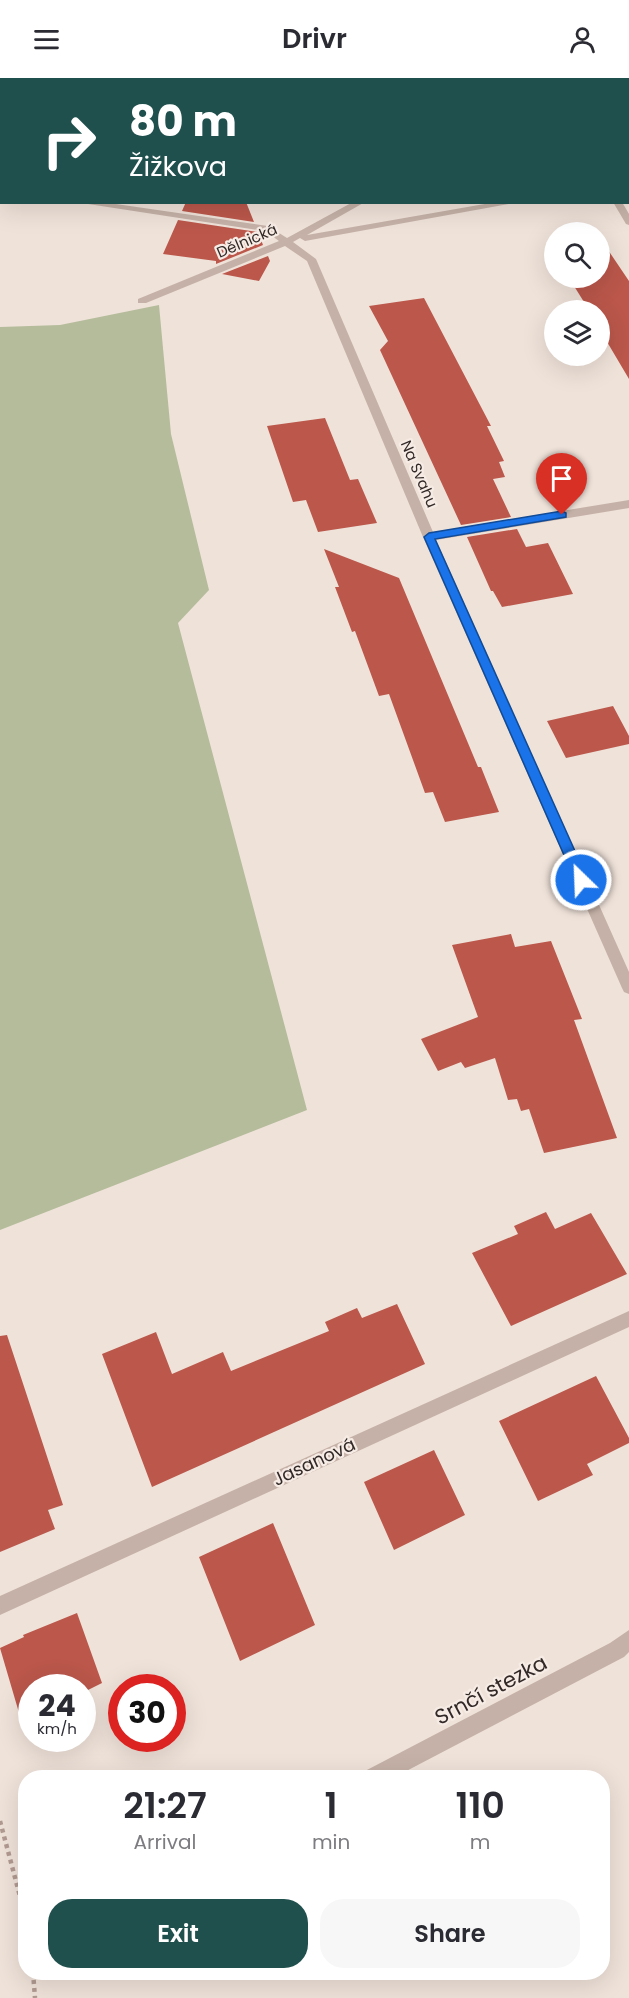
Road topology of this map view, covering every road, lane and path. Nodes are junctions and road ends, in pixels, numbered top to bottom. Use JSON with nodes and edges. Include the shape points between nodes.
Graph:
{"nodes":[{"id":1,"x":93,"y":204,"type":"edge"},
{"id":2,"x":357,"y":204,"type":"edge"},
{"id":3,"x":503,"y":204,"type":"edge"},
{"id":4,"x":618,"y":204,"type":"edge"},
{"id":5,"x":435,"y":205,"type":"dead end"},
{"id":6,"x":457,"y":211,"type":"junction"},
{"id":7,"x":629,"y":222,"type":"edge"},
{"id":8,"x":288,"y":241,"type":"junction"},
{"id":9,"x":142,"y":301,"type":"dead end"},
{"id":10,"x":629,"y":504,"type":"edge"},
{"id":11,"x":429,"y":537,"type":"junction"},
{"id":12,"x":629,"y":988,"type":"edge"},
{"id":13,"x":629,"y":1319,"type":"edge"},
{"id":14,"x":0,"y":1606,"type":"edge"},
{"id":15,"x":629,"y":1640,"type":"edge"},
{"id":16,"x":388,"y":1770,"type":"edge"},
{"id":17,"x":0,"y":1821,"type":"edge"},
{"id":18,"x":18,"y":1889,"type":"edge"},
{"id":19,"x":34,"y":1980,"type":"edge"},
{"id":20,"x":35,"y":1998,"type":"edge"}],
"edges":[{"from":1,"to":8,"type":"street","name":"Na Svahu","via":[[268,229]]},
{"from":2,"to":8,"type":"street","name":"Dělnická"},
{"from":3,"to":6,"type":"street"},
{"from":4,"to":7,"type":"street"},
{"from":5,"to":6,"type":"street"},
{"from":6,"to":8,"type":"street"},
{"from":8,"to":9,"type":"street","name":"Dělnická"},
{"from":8,"to":11,"type":"street","name":"Na Svahu","via":[[311,259]]},
{"from":10,"to":11,"type":"street"},
{"from":11,"to":12,"type":"street","name":"Na Svahu"},
{"from":13,"to":14,"type":"street","name":"Jasanová"},
{"from":15,"to":16,"type":"street","name":"Srnčí stezka","via":[[617,1650]]},
{"from":17,"to":18,"type":"path"},
{"from":19,"to":20,"type":"path"}]}
